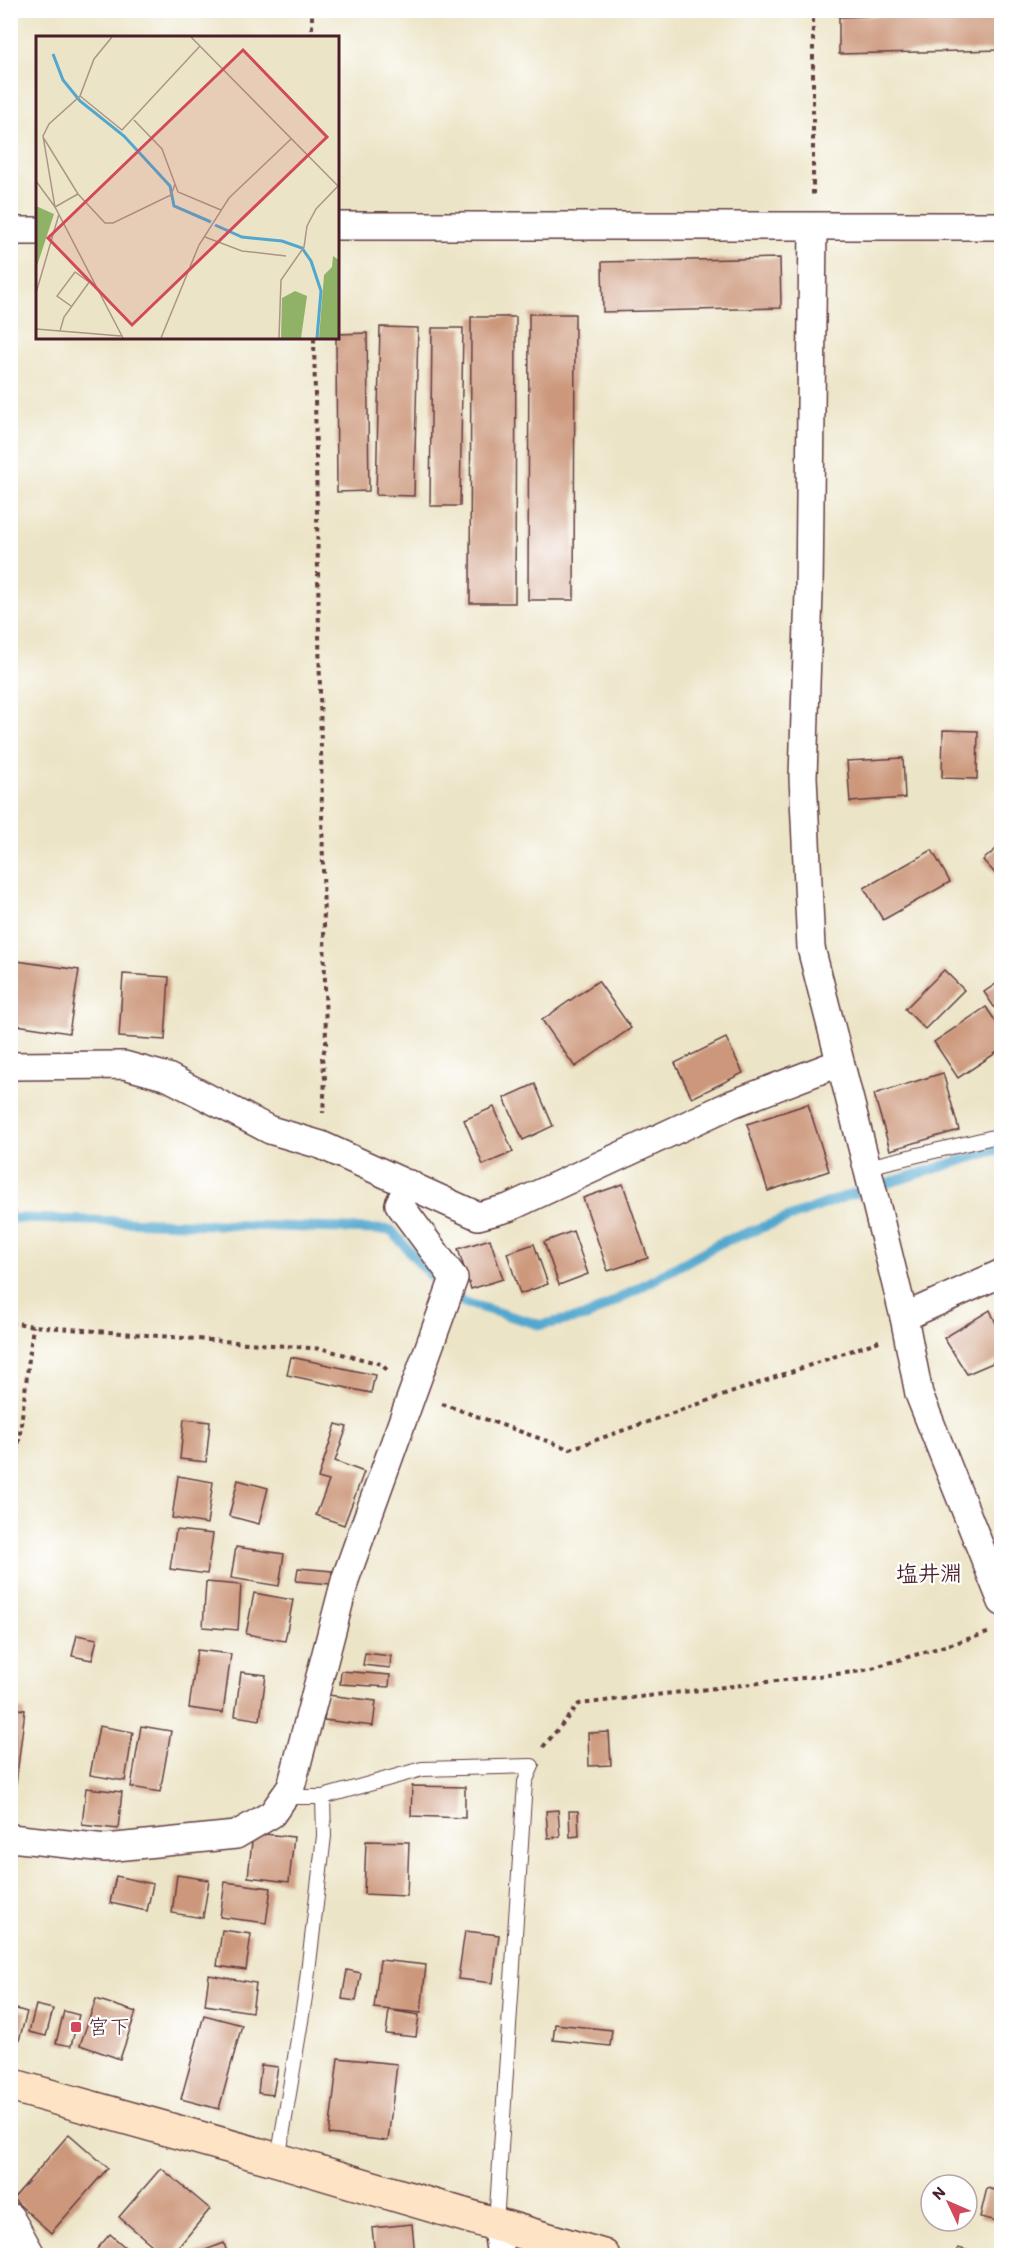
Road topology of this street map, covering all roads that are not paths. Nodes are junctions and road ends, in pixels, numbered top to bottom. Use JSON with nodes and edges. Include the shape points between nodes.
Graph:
{"nodes":[{"id":1,"x":1002,"y":225,"type":"edge"},
{"id":2,"x":339,"y":226,"type":"edge"},
{"id":3,"x":813,"y":227,"type":"junction"},
{"id":4,"x":10,"y":231,"type":"edge"},
{"id":5,"x":36,"y":231,"type":"edge"},
{"id":6,"x":839,"y":1063,"type":"junction"},
{"id":7,"x":10,"y":1066,"type":"edge"},
{"id":8,"x":1002,"y":1135,"type":"edge"},
{"id":9,"x":867,"y":1167,"type":"junction"},
{"id":10,"x":410,"y":1184,"type":"junction"},
{"id":11,"x":1002,"y":1273,"type":"edge"},
{"id":12,"x":905,"y":1324,"type":"junction"},
{"id":13,"x":1002,"y":1602,"type":"edge"},
{"id":14,"x":283,"y":1797,"type":"junction"},
{"id":15,"x":323,"y":1797,"type":"junction"},
{"id":16,"x":10,"y":1838,"type":"edge"},
{"id":17,"x":10,"y":2085,"type":"edge"},
{"id":18,"x":278,"y":2160,"type":"junction"},
{"id":19,"x":10,"y":2217,"type":"edge"},
{"id":20,"x":496,"y":2224,"type":"junction"},
{"id":21,"x":32,"y":2256,"type":"edge"},
{"id":22,"x":501,"y":2256,"type":"edge"},
{"id":23,"x":603,"y":2256,"type":"edge"}],
"edges":[{"from":1,"to":3,"type":"street"},
{"from":2,"to":3,"type":"street"},
{"from":3,"to":6,"type":"street","via":[[803,777],[811,948]]},
{"from":4,"to":5,"type":"street"},
{"from":6,"to":9,"type":"street"},
{"from":6,"to":10,"type":"street","via":[[732,1104],[508,1208],[478,1216]]},
{"from":7,"to":10,"type":"street","via":[[124,1065],[168,1077],[270,1130],[321,1145]]},
{"from":8,"to":9,"type":"lane"},
{"from":9,"to":12,"type":"street"},
{"from":10,"to":14,"type":"street","via":[[399,1204],[454,1278],[346,1577],[291,1786]]},
{"from":11,"to":12,"type":"street"},
{"from":12,"to":13,"type":"street","via":[[919,1394]]},
{"from":14,"to":15,"type":"lane"},
{"from":14,"to":16,"type":"street","via":[[272,1814],[236,1834],[106,1848]]},
{"from":15,"to":18,"type":"lane","via":[[324,1836],[305,1996]]},
{"from":15,"to":20,"type":"lane","via":[[422,1769],[532,1766],[525,1782]]},
{"from":17,"to":18,"type":"street"},
{"from":18,"to":20,"type":"street"},
{"from":19,"to":21,"type":"street"},
{"from":20,"to":22,"type":"street"},
{"from":20,"to":23,"type":"street"}]}
